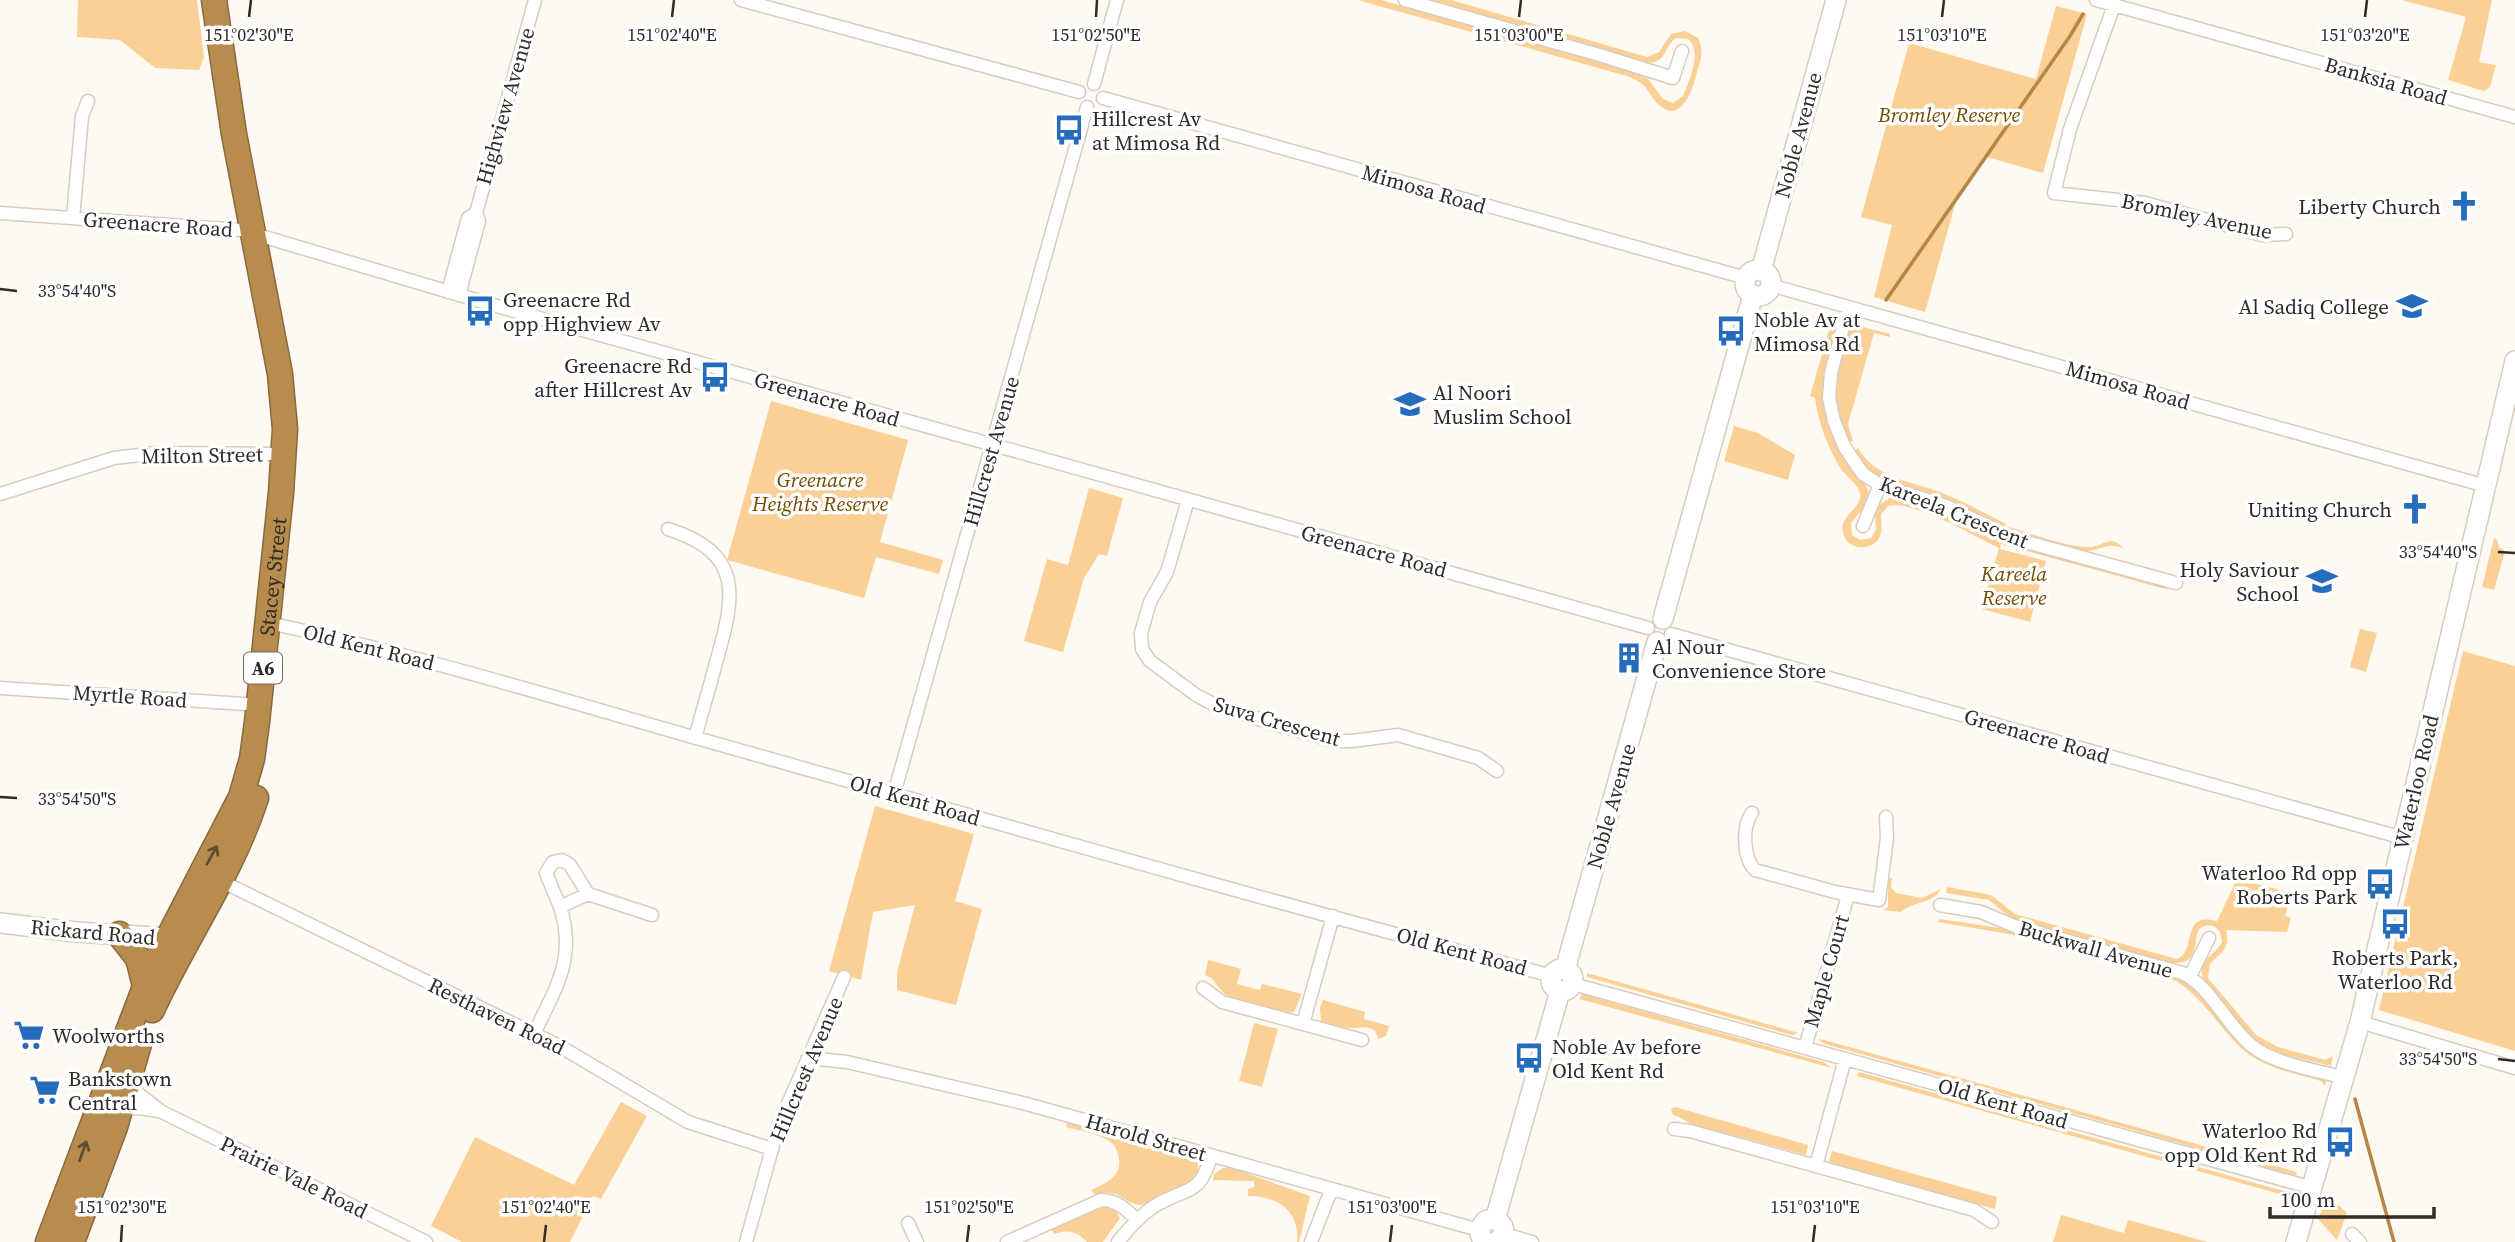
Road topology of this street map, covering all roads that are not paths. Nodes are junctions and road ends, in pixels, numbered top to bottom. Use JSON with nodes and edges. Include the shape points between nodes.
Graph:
{"nodes":[{"id":1,"x":214,"y":0,"type":"edge"},
{"id":2,"x":226,"y":0,"type":"edge"},
{"id":3,"x":535,"y":0,"type":"edge"},
{"id":4,"x":741,"y":0,"type":"edge"},
{"id":5,"x":1117,"y":0,"type":"edge"},
{"id":6,"x":1836,"y":0,"type":"edge"},
{"id":7,"x":2096,"y":0,"type":"edge"},
{"id":8,"x":1413,"y":1,"type":"edge"},
{"id":9,"x":2114,"y":5,"type":"junction"},
{"id":10,"x":1682,"y":51,"type":"dead end"},
{"id":11,"x":1094,"y":84,"type":"junction"},
{"id":12,"x":1079,"y":92,"type":"junction"},
{"id":13,"x":1102,"y":98,"type":"junction"},
{"id":14,"x":88,"y":102,"type":"dead end"},
{"id":15,"x":1087,"y":107,"type":"junction"},
{"id":16,"x":2515,"y":117,"type":"edge"},
{"id":17,"x":0,"y":212,"type":"edge"},
{"id":18,"x":73,"y":218,"type":"junction"},
{"id":19,"x":2286,"y":234,"type":"dead end"},
{"id":20,"x":262,"y":236,"type":"junction"},
{"id":21,"x":1757,"y":282,"type":"junction"},
{"id":22,"x":454,"y":293,"type":"junction"},
{"id":23,"x":1848,"y":308,"type":"junction"},
{"id":24,"x":2515,"y":360,"type":"edge"},
{"id":25,"x":2510,"y":403,"type":"edge"},
{"id":26,"x":992,"y":445,"type":"junction"},
{"id":27,"x":284,"y":454,"type":"junction"},
{"id":28,"x":1880,"y":485,"type":"junction"},
{"id":29,"x":2486,"y":486,"type":"junction"},
{"id":30,"x":0,"y":494,"type":"edge"},
{"id":31,"x":1188,"y":500,"type":"junction"},
{"id":32,"x":1863,"y":526,"type":"dead end"},
{"id":33,"x":668,"y":529,"type":"dead end"},
{"id":34,"x":2176,"y":583,"type":"dead end"},
{"id":35,"x":278,"y":625,"type":"junction"},
{"id":36,"x":1660,"y":631,"type":"junction"},
{"id":37,"x":0,"y":688,"type":"edge"},
{"id":38,"x":259,"y":705,"type":"junction"},
{"id":39,"x":695,"y":738,"type":"junction"},
{"id":40,"x":1497,"y":771,"type":"dead end"},
{"id":41,"x":894,"y":794,"type":"junction"},
{"id":42,"x":1752,"y":813,"type":"dead end"},
{"id":43,"x":1886,"y":817,"type":"dead end"},
{"id":44,"x":2403,"y":838,"type":"junction"},
{"id":45,"x":220,"y":881,"type":"junction"},
{"id":46,"x":588,"y":894,"type":"junction"},
{"id":47,"x":1848,"y":895,"type":"junction"},
{"id":48,"x":1940,"y":905,"type":"dead end"},
{"id":49,"x":560,"y":907,"type":"junction"},
{"id":50,"x":652,"y":915,"type":"dead end"},
{"id":51,"x":1334,"y":916,"type":"junction"},
{"id":52,"x":0,"y":923,"type":"edge"},
{"id":53,"x":119,"y":934,"type":"junction"},
{"id":54,"x":2210,"y":938,"type":"dead end"},
{"id":55,"x":176,"y":940,"type":"junction"},
{"id":56,"x":2190,"y":976,"type":"junction"},
{"id":57,"x":844,"y":977,"type":"dead end"},
{"id":58,"x":1562,"y":980,"type":"junction"},
{"id":59,"x":145,"y":986,"type":"junction"},
{"id":60,"x":1203,"y":988,"type":"dead end"},
{"id":61,"x":2360,"y":1022,"type":"junction"},
{"id":62,"x":1303,"y":1024,"type":"junction"},
{"id":63,"x":534,"y":1034,"type":"junction"},
{"id":64,"x":1362,"y":1040,"type":"dead end"},
{"id":65,"x":1805,"y":1048,"type":"junction"},
{"id":66,"x":809,"y":1058,"type":"junction"},
{"id":67,"x":1845,"y":1059,"type":"junction"},
{"id":68,"x":2515,"y":1068,"type":"edge"},
{"id":69,"x":2344,"y":1078,"type":"junction"},
{"id":70,"x":127,"y":1085,"type":"junction"},
{"id":71,"x":120,"y":1109,"type":"junction"},
{"id":72,"x":162,"y":1112,"type":"junction"},
{"id":73,"x":1674,"y":1129,"type":"dead end"},
{"id":74,"x":772,"y":1149,"type":"junction"},
{"id":75,"x":1211,"y":1156,"type":"junction"},
{"id":76,"x":1815,"y":1166,"type":"junction"},
{"id":77,"x":2313,"y":1188,"type":"junction"},
{"id":78,"x":1331,"y":1190,"type":"junction"},
{"id":79,"x":1137,"y":1220,"type":"junction"},
{"id":80,"x":1992,"y":1222,"type":"dead end"},
{"id":81,"x":908,"y":1223,"type":"dead end"},
{"id":82,"x":1492,"y":1233,"type":"edge"},
{"id":83,"x":77,"y":1238,"type":"edge"},
{"id":84,"x":48,"y":1242,"type":"edge"},
{"id":85,"x":426,"y":1242,"type":"edge"},
{"id":86,"x":746,"y":1242,"type":"edge"},
{"id":87,"x":917,"y":1242,"type":"edge"},
{"id":88,"x":1007,"y":1242,"type":"edge"},
{"id":89,"x":1118,"y":1242,"type":"edge"},
{"id":90,"x":1311,"y":1242,"type":"edge"},
{"id":91,"x":1532,"y":1242,"type":"edge"},
{"id":92,"x":2296,"y":1242,"type":"edge"}],
"edges":[{"from":1,"to":20,"type":"highway","name":"Stacey Street","number":"A6","via":[[220,49]]},
{"from":2,"to":20,"type":"highway","name":"Stacey Street","number":"A6"},
{"from":3,"to":22,"type":"street","name":"Highview Avenue","via":[[476,213],[480,221]]},
{"from":4,"to":12,"type":"street"},
{"from":5,"to":11,"type":"street"},
{"from":6,"to":21,"type":"street","name":"Noble Avenue"},
{"from":7,"to":9,"type":"street","name":"Banksia Road"},
{"from":8,"to":10,"type":"street","via":[[1674,78]]},
{"from":9,"to":16,"type":"street","name":"Banksia Road"},
{"from":9,"to":19,"type":"street","name":"Bromley Avenue","via":[[2070,128],[2054,193],[2146,203],[2262,235]]},
{"from":11,"to":12,"type":"street"},
{"from":11,"to":13,"type":"street"},
{"from":12,"to":15,"type":"street","via":[[1079,100]]},
{"from":13,"to":15,"type":"street","via":[[1095,107]]},
{"from":13,"to":21,"type":"street","name":"Mimosa Road"},
{"from":14,"to":18,"type":"street","via":[[82,116]]},
{"from":15,"to":26,"type":"street","name":"Hillcrest Avenue"},
{"from":17,"to":18,"type":"street","name":"Greenacre Road"},
{"from":18,"to":20,"type":"street","name":"Greenacre Road","via":[[229,228]]},
{"from":20,"to":22,"type":"street","name":"Greenacre Road"},
{"from":20,"to":27,"type":"highway","name":"Stacey Street","number":"A6","via":[[280,374]]},
{"from":20,"to":35,"type":"highway","name":"Stacey Street","number":"A6","via":[[296,380],[298,410]]},
{"from":21,"to":23,"type":"street","name":"Mimosa Road"},
{"from":21,"to":36,"type":"street","name":"Noble Avenue"},
{"from":22,"to":26,"type":"street","name":"Greenacre Road"},
{"from":23,"to":28,"type":"street","name":"Kareela Crescent","via":[[1831,373],[1830,407],[1848,455],[1863,474]]},
{"from":23,"to":29,"type":"street","name":"Mimosa Road"},
{"from":24,"to":25,"type":"street","name":"Waterloo Road"},
{"from":25,"to":29,"type":"street","name":"Waterloo Road"},
{"from":26,"to":31,"type":"street","name":"Greenacre Road"},
{"from":26,"to":41,"type":"street","name":"Hillcrest Avenue"},
{"from":27,"to":30,"type":"street","name":"Milton Street","via":[[124,457]]},
{"from":27,"to":38,"type":"highway","name":"Stacey Street","number":"A6"},
{"from":28,"to":32,"type":"street"},
{"from":28,"to":34,"type":"street","name":"Kareela Crescent","via":[[1936,502],[2012,538]]},
{"from":29,"to":44,"type":"street","name":"Waterloo Road"},
{"from":31,"to":36,"type":"street","name":"Greenacre Road"},
{"from":31,"to":40,"type":"street","name":"Suva Crescent","via":[[1167,572],[1141,633],[1142,649],[1150,661],[1213,704],[1274,724],[1334,741],[1398,735],[1478,758]]},
{"from":33,"to":39,"type":"street","via":[[711,551],[730,589],[728,622]]},
{"from":35,"to":39,"type":"street","name":"Old Kent Road"},
{"from":35,"to":45,"type":"highway","name":"Stacey Street","number":"A6","via":[[256,797]]},
{"from":36,"to":44,"type":"street","name":"Greenacre Road"},
{"from":36,"to":58,"type":"street","name":"Noble Avenue"},
{"from":37,"to":38,"type":"street","name":"Myrtle Road"},
{"from":55,"to":38,"type":"highway","name":"Stacey Street","number":"A6","one_way":true,"via":[[241,797]]},
{"from":39,"to":41,"type":"street","name":"Old Kent Road"},
{"from":41,"to":51,"type":"street","name":"Old Kent Road"},
{"from":42,"to":47,"type":"street","via":[[1746,830],[1752,867]]},
{"from":43,"to":47,"type":"street","name":"Maple Court","via":[[1879,900]]},
{"from":44,"to":61,"type":"street","name":"Waterloo Road"},
{"from":45,"to":55,"type":"highway","name":"Stacey Street","number":"A6"},
{"from":45,"to":63,"type":"street","name":"Resthaven Road"},
{"from":46,"to":49,"type":"street"},
{"from":46,"to":49,"type":"street","via":[[570,864],[553,862],[546,873]]},
{"from":46,"to":50,"type":"street"},
{"from":47,"to":65,"type":"street","name":"Maple Court"},
{"from":48,"to":56,"type":"street","name":"Buckwall Avenue","via":[[1982,912],[2017,927]]},
{"from":49,"to":63,"type":"street","via":[[566,962]]},
{"from":51,"to":58,"type":"street","name":"Old Kent Road"},
{"from":51,"to":62,"type":"street"},
{"from":52,"to":53,"type":"street","name":"Rickard Road"},
{"from":53,"to":55,"type":"street","name":"Rickard Road"},
{"from":53,"to":59,"type":"highway","via":[[138,958]]},
{"from":54,"to":56,"type":"street"},
{"from":55,"to":59,"type":"highway","name":"Stacey Street","number":"A6"},
{"from":55,"to":70,"type":"highway","name":"Stacey Street","number":"A6"},
{"from":56,"to":69,"type":"street","name":"Buckwall Avenue","via":[[2258,1050]]},
{"from":57,"to":66,"type":"street","name":"Hillcrest Avenue"},
{"from":58,"to":65,"type":"street","name":"Old Kent Road"},
{"from":58,"to":82,"type":"street","name":"Noble Avenue"},
{"from":84,"to":59,"type":"highway","name":"Stacey Street","number":"A6","one_way":true},
{"from":60,"to":62,"type":"street","via":[[1222,1002]]},
{"from":61,"to":68,"type":"street"},
{"from":61,"to":69,"type":"street","name":"Waterloo Road"},
{"from":62,"to":64,"type":"street"},
{"from":63,"to":74,"type":"street","name":"Resthaven Road","via":[[688,1122]]},
{"from":65,"to":67,"type":"street","name":"Old Kent Road"},
{"from":66,"to":74,"type":"street","name":"Hillcrest Avenue"},
{"from":66,"to":75,"type":"street","name":"Harold Street","via":[[965,1088]]},
{"from":67,"to":76,"type":"street"},
{"from":67,"to":77,"type":"street","name":"Old Kent Road"},
{"from":69,"to":77,"type":"street","name":"Waterloo Road"},
{"from":70,"to":71,"type":"highway","name":"Stacey Street","number":"A6"},
{"from":70,"to":72,"type":"street","name":"Prairie Vale Road"},
{"from":71,"to":72,"type":"street","name":"Prairie Vale Road"},
{"from":71,"to":83,"type":"highway","name":"Stacey Street","number":"A6"},
{"from":72,"to":85,"type":"street","name":"Prairie Vale Road"},
{"from":73,"to":76,"type":"street"},
{"from":74,"to":86,"type":"street","name":"Hillcrest Avenue"},
{"from":75,"to":78,"type":"street","name":"Harold Street"},
{"from":75,"to":79,"type":"street","via":[[1198,1184]]},
{"from":76,"to":80,"type":"street","via":[[1975,1210]]},
{"from":77,"to":92,"type":"street","name":"Waterloo Road"},
{"from":78,"to":82,"type":"street","name":"Harold Street"},
{"from":78,"to":90,"type":"street"},
{"from":79,"to":88,"type":"street","via":[[1118,1204],[1101,1200]]},
{"from":79,"to":89,"type":"street"},
{"from":81,"to":87,"type":"street"},
{"from":82,"to":91,"type":"street","name":"Harold Street"}]}
